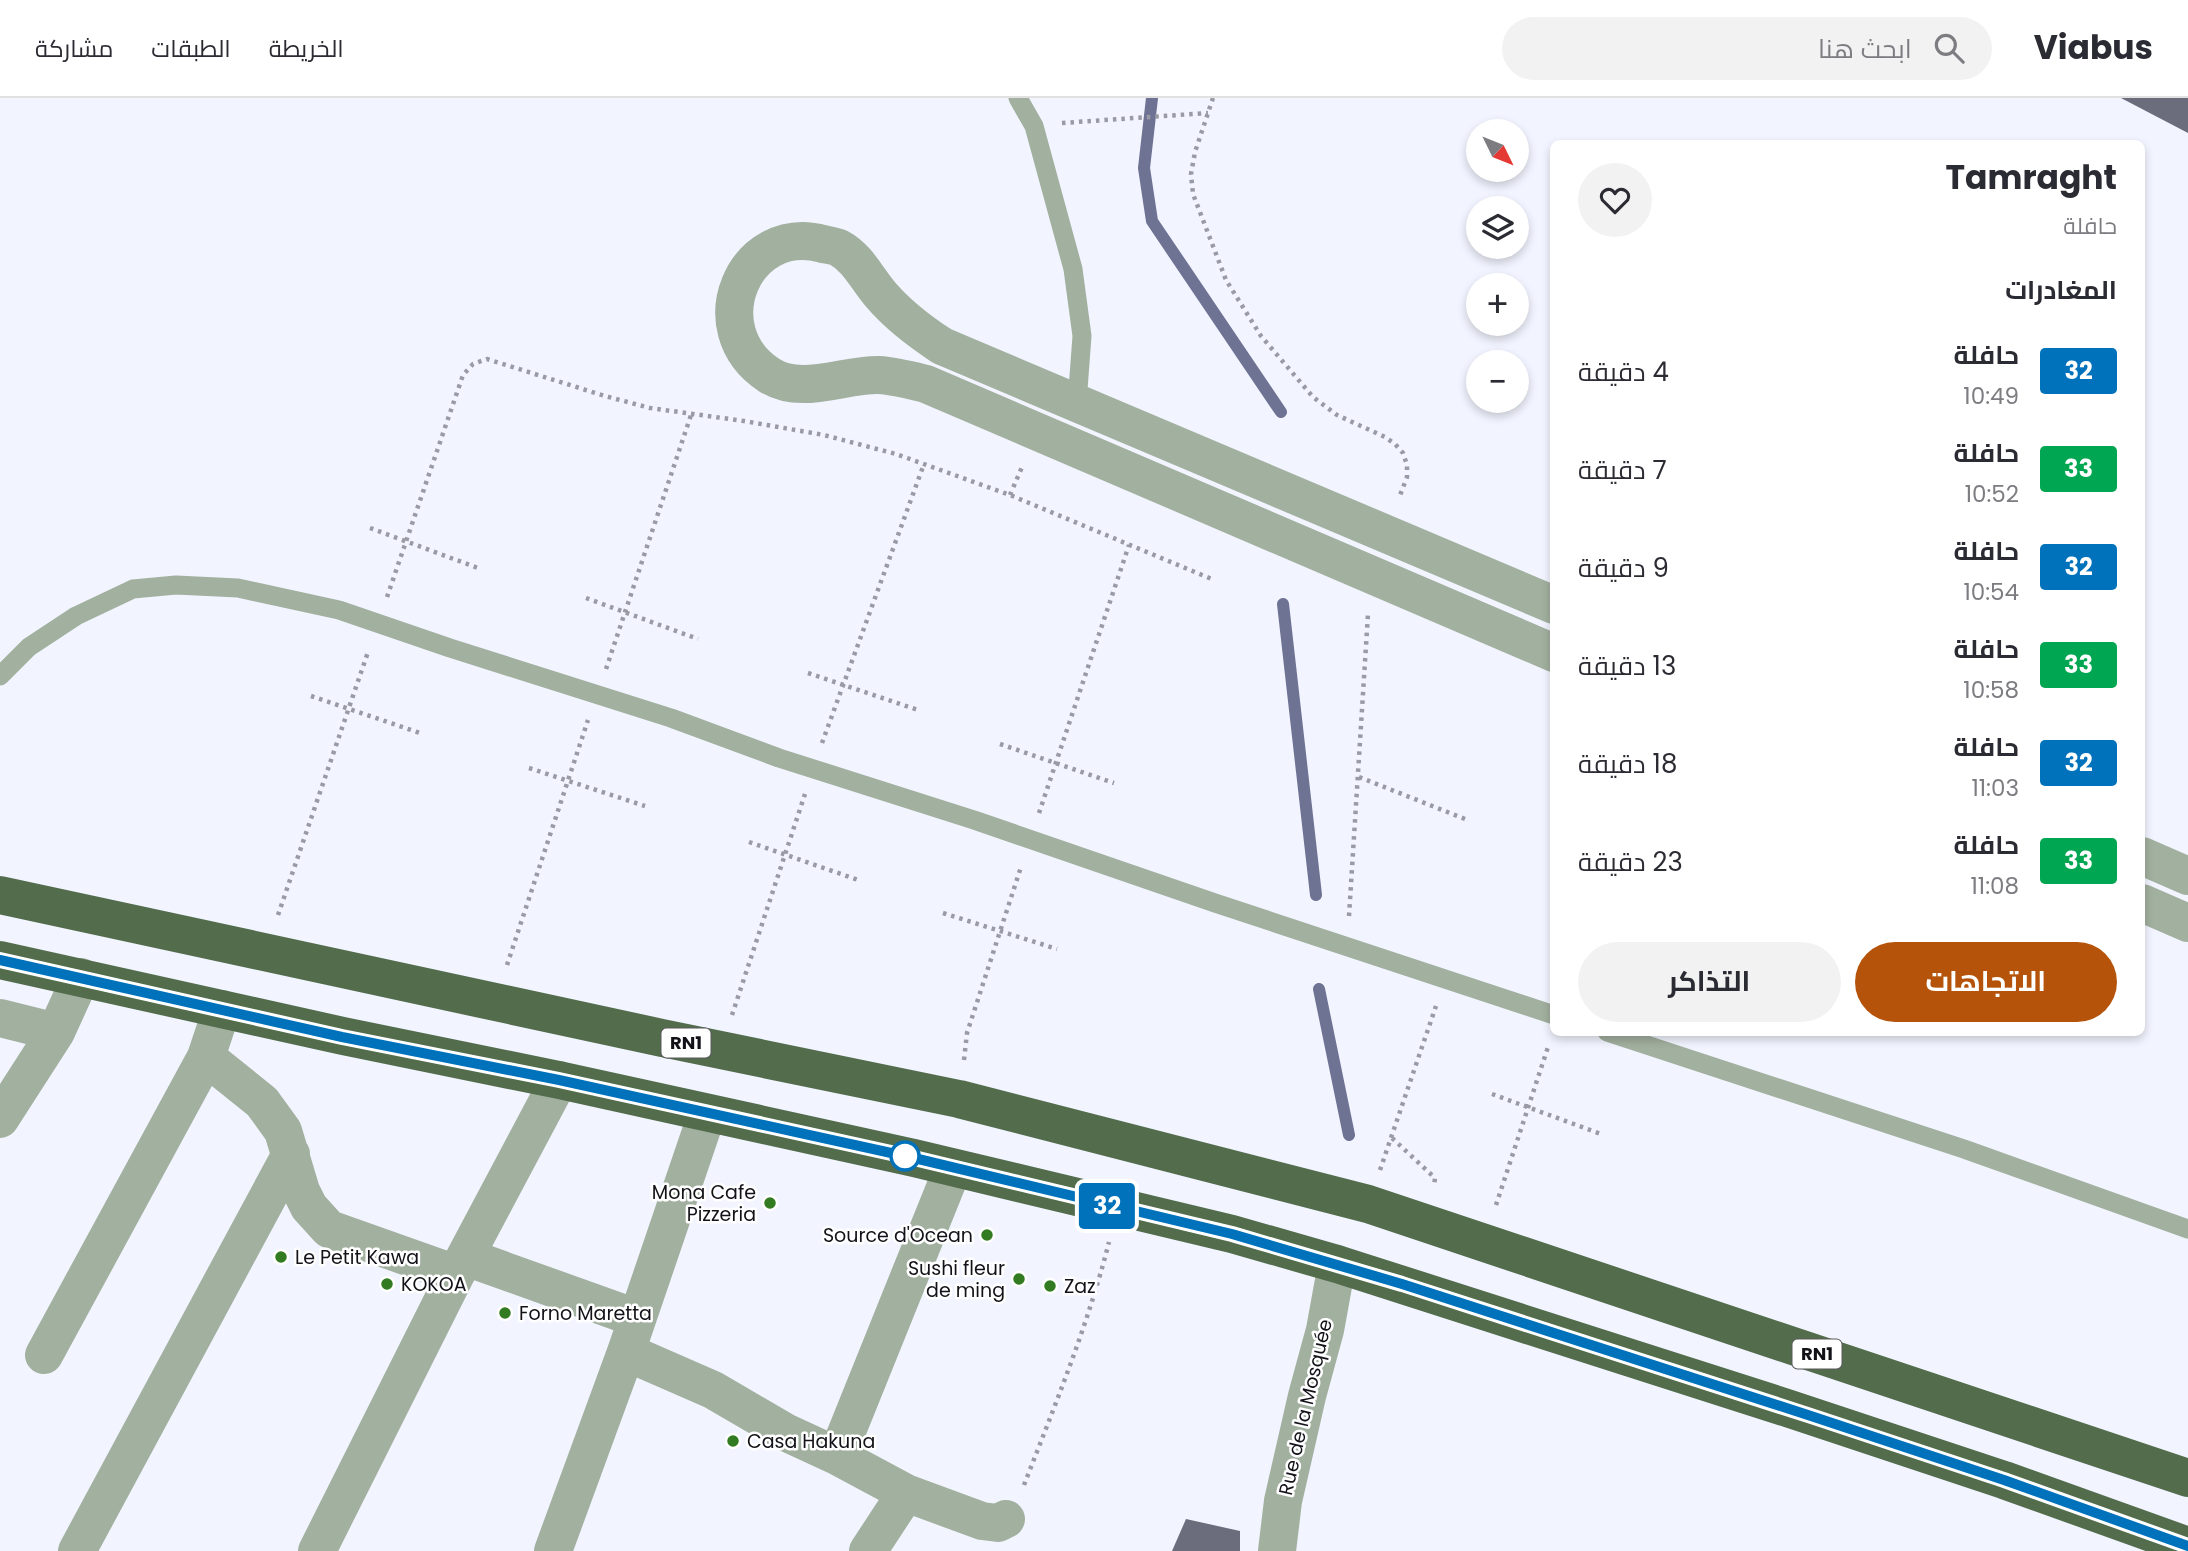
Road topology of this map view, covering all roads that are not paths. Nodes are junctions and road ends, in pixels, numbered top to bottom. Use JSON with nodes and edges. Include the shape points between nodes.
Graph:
{"nodes":[{"id":1,"x":1018,"y":98,"type":"edge"},
{"id":2,"x":1077,"y":403,"type":"junction"},
{"id":3,"x":1550,"y":603,"type":"edge"},
{"id":4,"x":1550,"y":651,"type":"edge"},
{"id":5,"x":0,"y":676,"type":"edge"},
{"id":6,"x":2145,"y":857,"type":"edge"},
{"id":7,"x":2188,"y":876,"type":"edge"},
{"id":8,"x":0,"y":895,"type":"edge"},
{"id":9,"x":2145,"y":904,"type":"edge"},
{"id":10,"x":2188,"y":923,"type":"edge"},
{"id":11,"x":0,"y":960,"type":"edge"},
{"id":12,"x":81,"y":978,"type":"junction"},
{"id":13,"x":222,"y":1009,"type":"junction"},
{"id":14,"x":1550,"y":1014,"type":"edge"},
{"id":15,"x":0,"y":1018,"type":"edge"},
{"id":16,"x":56,"y":1032,"type":"junction"},
{"id":17,"x":1619,"y":1036,"type":"edge"},
{"id":18,"x":206,"y":1057,"type":"junction"},
{"id":19,"x":559,"y":1080,"type":"junction"},
{"id":20,"x":707,"y":1114,"type":"junction"},
{"id":21,"x":0,"y":1119,"type":"edge"},
{"id":22,"x":291,"y":1154,"type":"junction"},
{"id":23,"x":953,"y":1168,"type":"junction"},
{"id":24,"x":2188,"y":1229,"type":"edge"},
{"id":25,"x":1336,"y":1264,"type":"junction"},
{"id":26,"x":461,"y":1265,"type":"junction"},
{"id":27,"x":631,"y":1335,"type":"junction"},
{"id":28,"x":44,"y":1355,"type":"dead end"},
{"id":29,"x":837,"y":1456,"type":"junction"},
{"id":30,"x":2188,"y":1478,"type":"edge"},
{"id":31,"x":906,"y":1493,"type":"junction"},
{"id":32,"x":1006,"y":1519,"type":"road end"},
{"id":33,"x":2188,"y":1546,"type":"edge"},
{"id":34,"x":77,"y":1551,"type":"edge"},
{"id":35,"x":317,"y":1551,"type":"edge"},
{"id":36,"x":553,"y":1551,"type":"edge"},
{"id":37,"x":868,"y":1551,"type":"edge"},
{"id":38,"x":1277,"y":1551,"type":"edge"}],
"edges":[{"from":1,"to":2,"type":"lane","via":[[1034,126],[1073,269],[1082,336]]},
{"from":2,"to":3,"type":"street"},
{"from":2,"to":4,"type":"street","via":[[930,339],[897,313],[863,269],[839,248],[807,239],[775,246],[748,267],[734,297],[735,328],[747,356],[771,377],[801,385],[879,375],[926,384]]},
{"from":5,"to":14,"type":"lane","via":[[29,647],[57,628],[133,589],[176,585],[238,588],[339,610]]},
{"from":6,"to":7,"type":"street"},
{"from":8,"to":30,"type":"highway","number":"RN1","via":[[958,1099],[1368,1204]]},
{"from":9,"to":10,"type":"street"},
{"from":11,"to":12,"type":"highway"},
{"from":12,"to":13,"type":"highway"},
{"from":12,"to":16,"type":"street"},
{"from":13,"to":18,"type":"street"},
{"from":13,"to":19,"type":"highway"},
{"from":15,"to":16,"type":"street"},
{"from":16,"to":21,"type":"street"},
{"from":17,"to":24,"type":"lane","via":[[1964,1149]]},
{"from":18,"to":22,"type":"street","via":[[262,1102],[283,1130]]},
{"from":18,"to":28,"type":"street"},
{"from":19,"to":20,"type":"highway"},
{"from":19,"to":26,"type":"street"},
{"from":20,"to":23,"type":"highway"},
{"from":20,"to":27,"type":"street"},
{"from":22,"to":26,"type":"street","via":[[309,1207],[329,1229]]},
{"from":22,"to":34,"type":"street"},
{"from":23,"to":25,"type":"highway","via":[[1232,1234]]},
{"from":23,"to":29,"type":"street"},
{"from":25,"to":33,"type":"highway","via":[[2004,1480]]},
{"from":25,"to":38,"type":"street","name":"Rue de la Mosquée","via":[[1325,1330],[1283,1501]]},
{"from":26,"to":27,"type":"street"},
{"from":26,"to":35,"type":"street"},
{"from":27,"to":29,"type":"street","via":[[713,1390]]},
{"from":27,"to":36,"type":"street"},
{"from":29,"to":31,"type":"street"},
{"from":31,"to":32,"type":"street","via":[[982,1521]]},
{"from":31,"to":37,"type":"street"}]}
